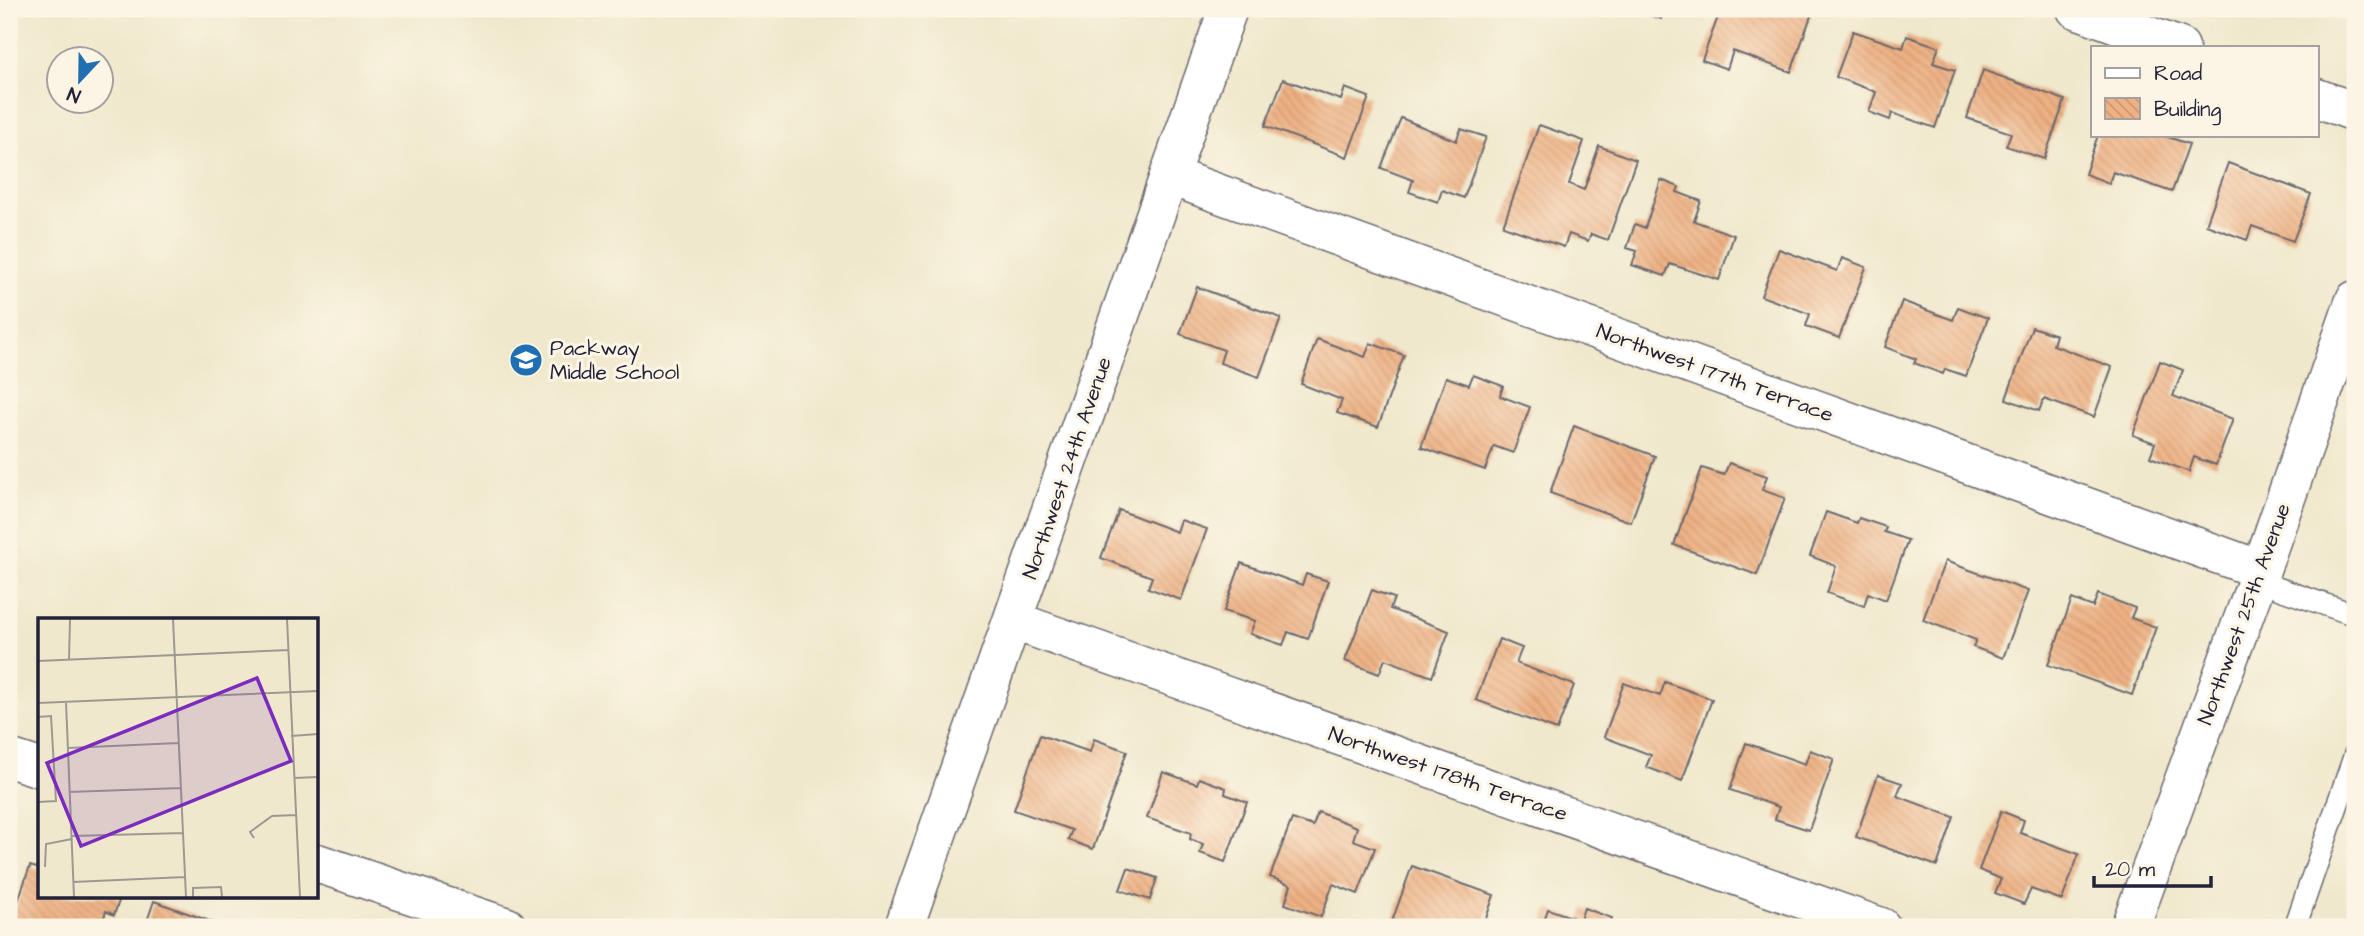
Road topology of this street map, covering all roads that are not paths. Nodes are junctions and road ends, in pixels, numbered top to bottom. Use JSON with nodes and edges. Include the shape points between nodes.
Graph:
{"nodes":[{"id":1,"x":1228,"y":9,"type":"edge"},
{"id":2,"x":2076,"y":9,"type":"edge"},
{"id":3,"x":2177,"y":46,"type":"edge"},
{"id":4,"x":2318,"y":98,"type":"edge"},
{"id":5,"x":2355,"y":112,"type":"edge"},
{"id":6,"x":1170,"y":176,"type":"junction"},
{"id":7,"x":2355,"y":300,"type":"edge"},
{"id":8,"x":2259,"y":575,"type":"junction"},
{"id":9,"x":2355,"y":615,"type":"edge"},
{"id":10,"x":1014,"y":621,"type":"junction"},
{"id":11,"x":2355,"y":754,"type":"edge"},
{"id":12,"x":9,"y":758,"type":"edge"},
{"id":13,"x":38,"y":767,"type":"edge"},
{"id":14,"x":318,"y":863,"type":"edge"},
{"id":15,"x":507,"y":927,"type":"edge"},
{"id":16,"x":904,"y":927,"type":"edge"},
{"id":17,"x":1881,"y":927,"type":"edge"},
{"id":18,"x":2130,"y":927,"type":"edge"},
{"id":19,"x":2294,"y":927,"type":"edge"}],
"edges":[{"from":1,"to":6,"type":"street","name":"Northwest 24th Avenue"},
{"from":2,"to":3,"type":"street"},
{"from":4,"to":5,"type":"street"},
{"from":6,"to":8,"type":"street","name":"Northwest 177th Terrace"},
{"from":6,"to":10,"type":"street","name":"Northwest 24th Avenue"},
{"from":7,"to":8,"type":"street","name":"Northwest 25th Avenue"},
{"from":8,"to":9,"type":"lane"},
{"from":8,"to":18,"type":"street","name":"Northwest 25th Avenue"},
{"from":10,"to":16,"type":"street","name":"Northwest 24th Avenue"},
{"from":10,"to":17,"type":"street","name":"Northwest 178th Terrace"},
{"from":11,"to":19,"type":"lane"},
{"from":12,"to":13,"type":"street"},
{"from":14,"to":15,"type":"street"}]}
